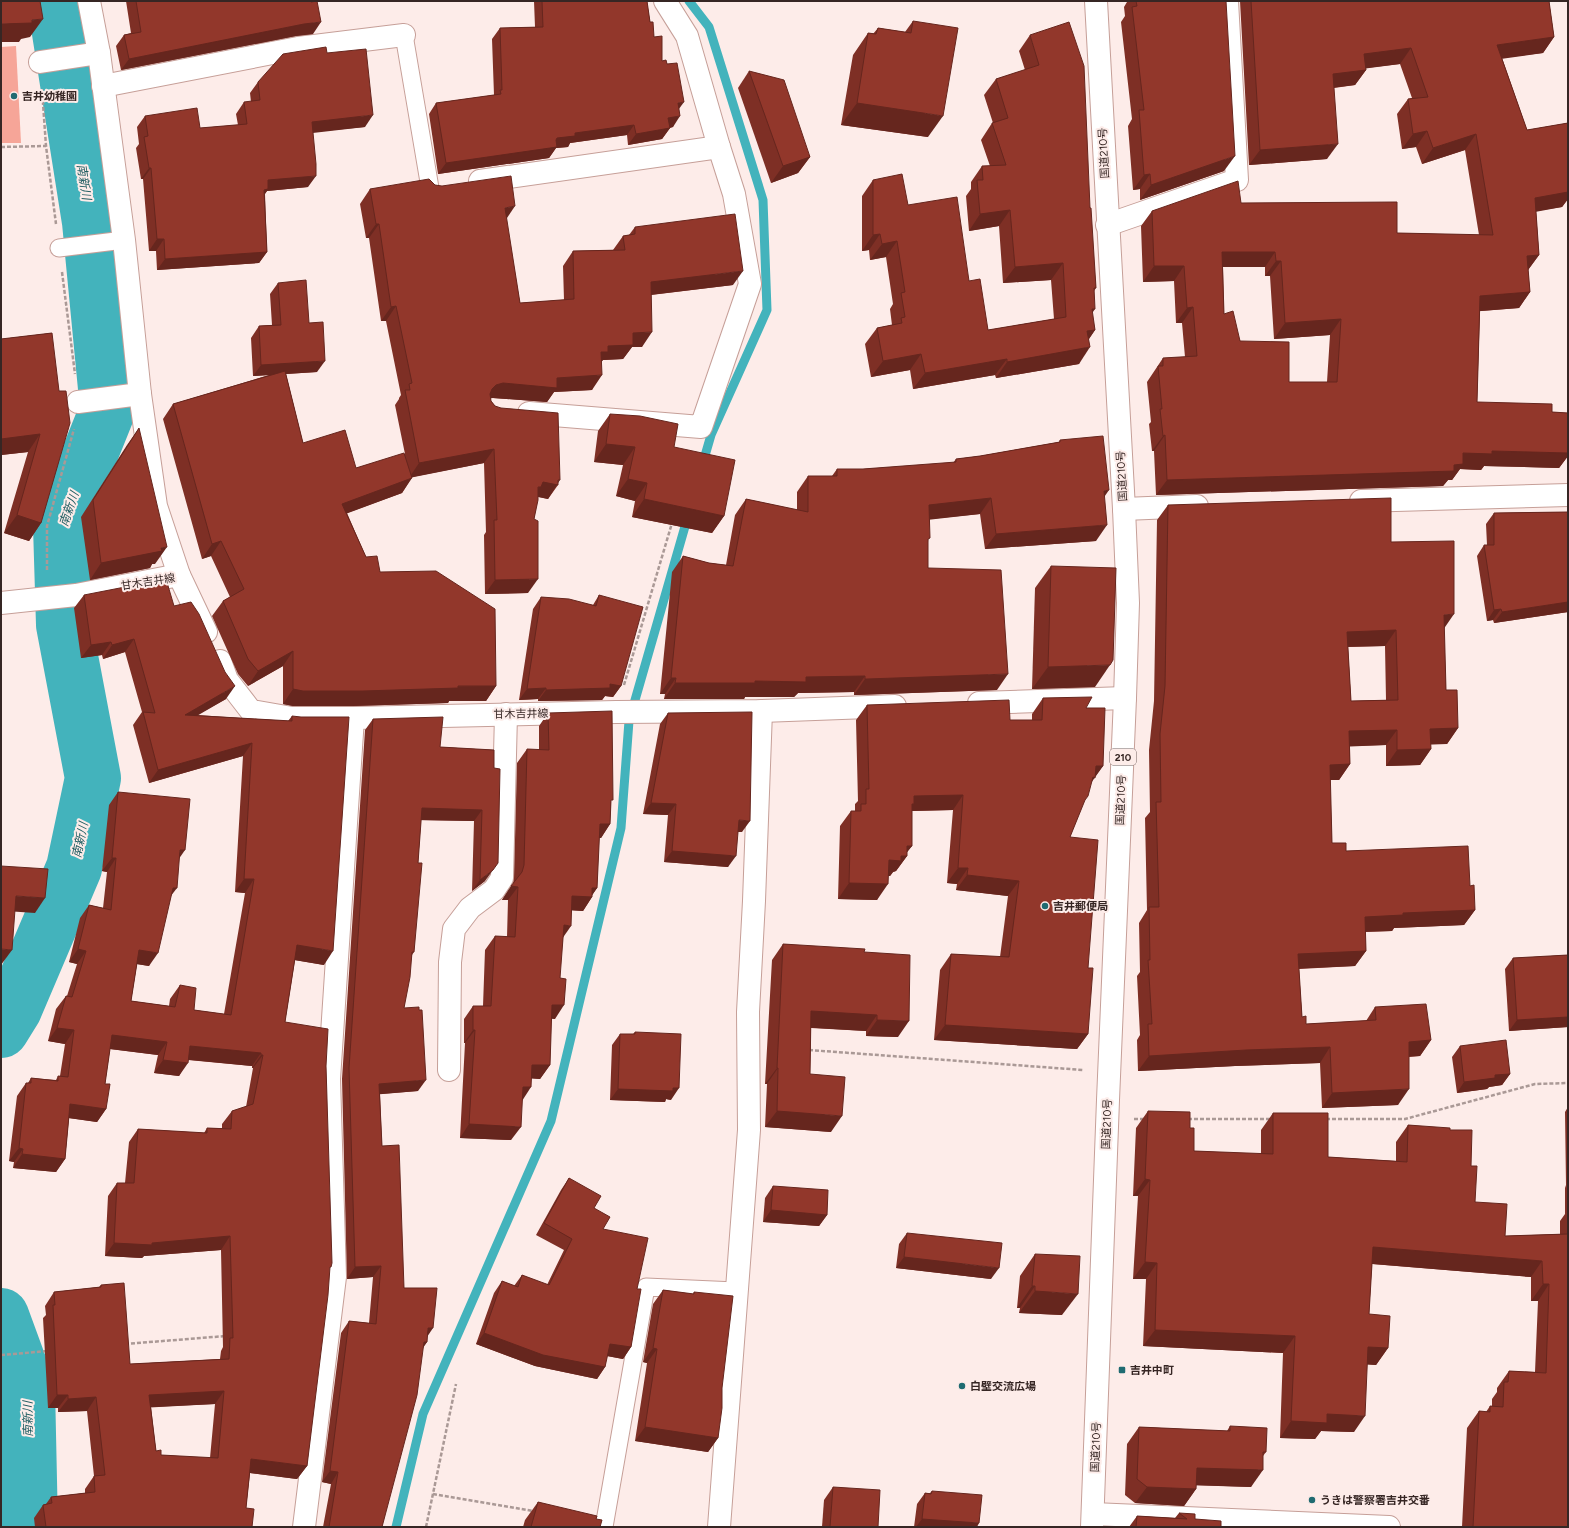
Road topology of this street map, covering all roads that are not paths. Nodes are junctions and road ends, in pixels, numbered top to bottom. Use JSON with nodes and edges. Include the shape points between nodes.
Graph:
{"nodes":[{"id":1,"x":89,"y":1,"type":"edge"},
{"id":2,"x":665,"y":1,"type":"edge"},
{"id":3,"x":1096,"y":1,"type":"edge"},
{"id":4,"x":1227,"y":1,"type":"edge"},
{"id":5,"x":404,"y":35,"type":"joint"},
{"id":6,"x":92,"y":55,"type":"junction"},
{"id":7,"x":44,"y":62,"type":"road end"},
{"id":8,"x":103,"y":86,"type":"junction"},
{"id":9,"x":719,"y":147,"type":"junction"},
{"id":10,"x":430,"y":188,"type":"joint"},
{"id":11,"x":1107,"y":225,"type":"junction"},
{"id":12,"x":116,"y":240,"type":"junction"},
{"id":13,"x":63,"y":248,"type":"road end"},
{"id":14,"x":133,"y":395,"type":"junction"},
{"id":15,"x":85,"y":401,"type":"road end"},
{"id":16,"x":507,"y":411,"type":"edge"},
{"id":17,"x":1568,"y":495,"type":"edge"},
{"id":18,"x":1338,"y":502,"type":"edge"},
{"id":19,"x":1219,"y":506,"type":"edge"},
{"id":20,"x":1124,"y":509,"type":"junction"},
{"id":21,"x":179,"y":575,"type":"junction"},
{"id":22,"x":1,"y":603,"type":"edge"},
{"id":23,"x":1125,"y":698,"type":"junction"},
{"id":24,"x":959,"y":704,"type":"edge"},
{"id":25,"x":911,"y":706,"type":"edge"},
{"id":26,"x":760,"y":710,"type":"junction"},
{"id":27,"x":506,"y":714,"type":"junction"},
{"id":28,"x":353,"y":718,"type":"junction"},
{"id":29,"x":449,"y":1070,"type":"dead end"},
{"id":30,"x":736,"y":1291,"type":"junction"},
{"id":31,"x":1093,"y":1520,"type":"edge"},
{"id":32,"x":304,"y":1527,"type":"edge"},
{"id":33,"x":604,"y":1527,"type":"edge"},
{"id":34,"x":719,"y":1527,"type":"edge"},
{"id":35,"x":1389,"y":1527,"type":"edge"}],
"edges":[{"from":1,"to":6,"type":"main road"},
{"from":2,"to":9,"type":"main road","via":[[687,36]]},
{"from":3,"to":11,"type":"main road","name":"国道210号","number":"210"},
{"from":4,"to":11,"type":"main road","via":[[1237,180]]},
{"from":5,"to":8,"type":"main road","via":[[298,48]]},
{"from":5,"to":10,"type":"lane"},
{"from":6,"to":7,"type":"main road"},
{"from":6,"to":8,"type":"main road"},
{"from":8,"to":12,"type":"main road"},
{"from":9,"to":10,"type":"main road"},
{"from":9,"to":16,"type":"main road","via":[[734,194],[750,284],[701,427]]},
{"from":11,"to":20,"type":"main road","name":"国道210号","number":"210"},
{"from":12,"to":13,"type":"lane"},
{"from":12,"to":14,"type":"main road"},
{"from":14,"to":15,"type":"main road"},
{"from":14,"to":21,"type":"main road","via":[[156,506]]},
{"from":17,"to":18,"type":"main road"},
{"from":19,"to":20,"type":"main road"},
{"from":20,"to":23,"type":"main road","name":"国道210号","number":"210","via":[[1128,603]]},
{"from":21,"to":22,"type":"main road","name":"甘木吉井線","via":[[76,595]]},
{"from":21,"to":28,"type":"main road","name":"甘木吉井線","via":[[227,680],[251,711],[292,718]]},
{"from":23,"to":24,"type":"main road"},
{"from":23,"to":31,"type":"main road","name":"国道210号","number":"210"},
{"from":25,"to":26,"type":"main road","name":"甘木吉井線"},
{"from":26,"to":27,"type":"main road","name":"甘木吉井線"},
{"from":26,"to":30,"type":"main road","via":[[748,1012],[749,1130]]},
{"from":27,"to":28,"type":"main road","name":"甘木吉井線"},
{"from":27,"to":29,"type":"main road","via":[[502,878],[494,890],[470,908],[454,929],[450,962]]},
{"from":28,"to":32,"type":"main road","via":[[329,1078],[335,1277]]},
{"from":30,"to":33,"type":"lane","via":[[646,1288]]},
{"from":30,"to":34,"type":"main road"},
{"from":31,"to":35,"type":"main road"}]}
